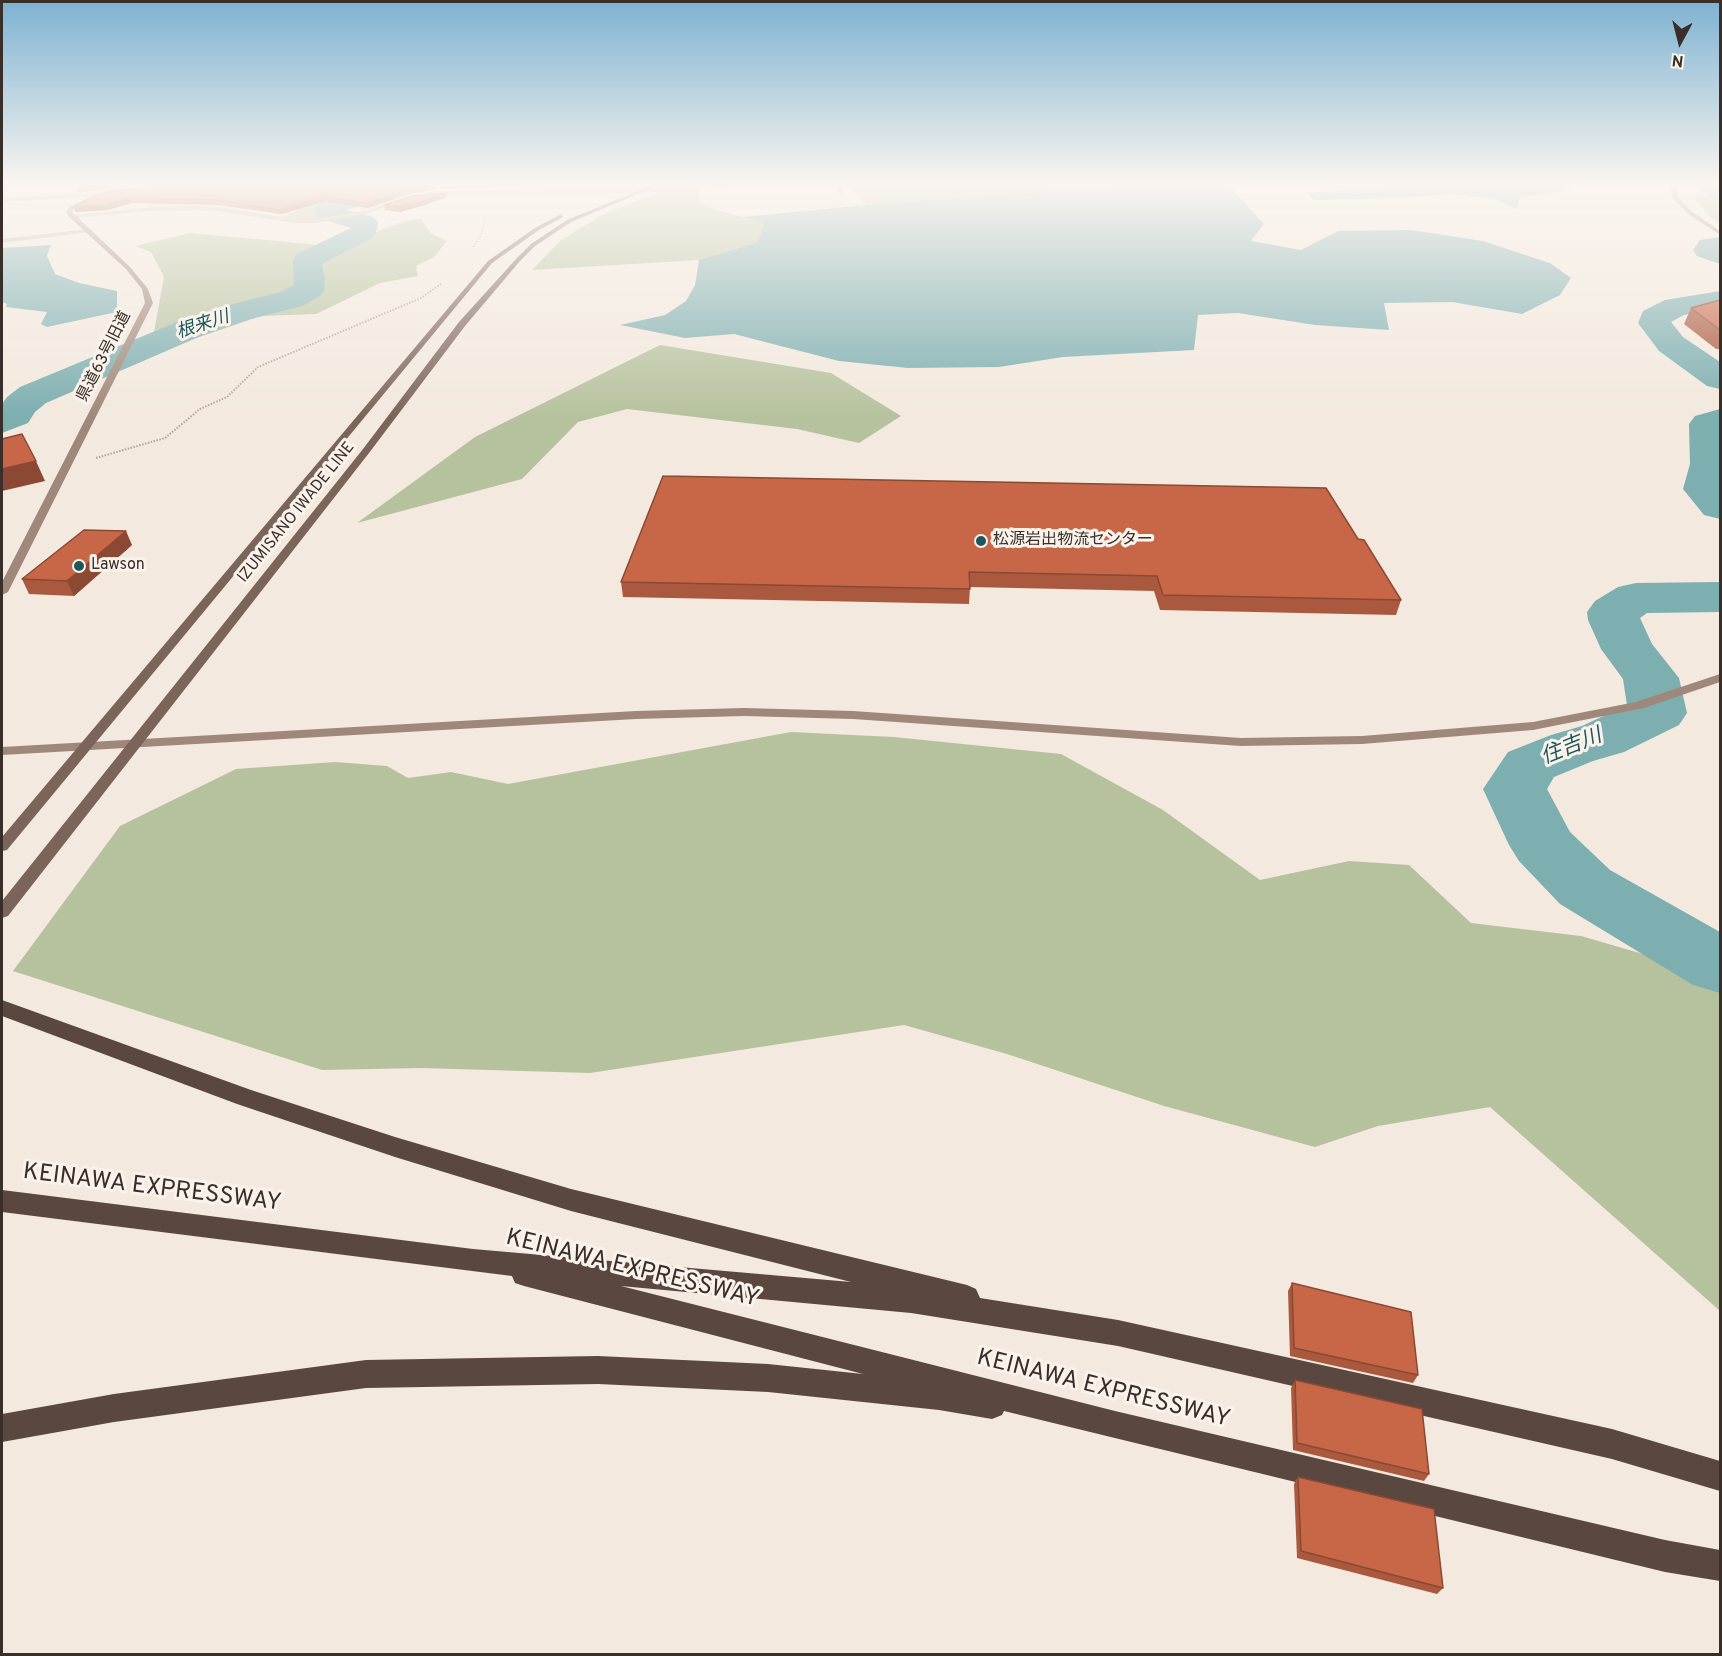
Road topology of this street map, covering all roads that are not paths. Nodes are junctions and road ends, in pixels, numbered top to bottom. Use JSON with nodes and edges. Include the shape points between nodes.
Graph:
{"nodes":[{"id":1,"x":122,"y":262,"type":"edge"},
{"id":2,"x":490,"y":262,"type":"edge"},
{"id":3,"x":516,"y":262,"type":"edge"},
{"id":4,"x":2,"y":592,"type":"edge"},
{"id":5,"x":1720,"y":678,"type":"edge"},
{"id":6,"x":135,"y":745,"type":"junction"},
{"id":7,"x":85,"y":747,"type":"junction"},
{"id":8,"x":2,"y":751,"type":"edge"},
{"id":9,"x":2,"y":846,"type":"edge"},
{"id":10,"x":2,"y":912,"type":"edge"},
{"id":11,"x":2,"y":1008,"type":"edge"},
{"id":12,"x":2,"y":1201,"type":"edge"},
{"id":13,"x":473,"y":1261,"type":"junction"},
{"id":14,"x":1118,"y":1333,"type":"junction"},
{"id":15,"x":1115,"y":1425,"type":"junction"},
{"id":16,"x":2,"y":1428,"type":"edge"},
{"id":17,"x":1720,"y":1476,"type":"edge"},
{"id":18,"x":1720,"y":1566,"type":"edge"}],
"edges":[{"from":1,"to":4,"type":"street","name":"県道63号旧道","via":[[145,290],[149,303]]},
{"from":2,"to":7,"type":"main road","name":"IZUMISANO IWADE LINE"},
{"from":3,"to":6,"type":"main road","name":"IZUMISANO IWADE LINE","via":[[462,324]]},
{"from":5,"to":6,"type":"street","via":[[1639,705],[1533,726],[1362,740],[1241,742],[853,715],[744,712]]},
{"from":6,"to":7,"type":"street"},
{"from":6,"to":10,"type":"main road","name":"IZUMISANO IWADE LINE"},
{"from":7,"to":8,"type":"street"},
{"from":7,"to":9,"type":"main road","name":"IZUMISANO IWADE LINE"},
{"from":11,"to":14,"type":"highway","via":[[245,1097],[571,1200]]},
{"from":12,"to":13,"type":"highway","name":"KEINAWA EXPRESSWAY"},
{"from":13,"to":14,"type":"highway","name":"KEINAWA EXPRESSWAY","via":[[911,1300]]},
{"from":13,"to":15,"type":"highway","name":"KEINAWA EXPRESSWAY"},
{"from":14,"to":17,"type":"highway","name":"KEINAWA EXPRESSWAY","via":[[1612,1444]]},
{"from":15,"to":16,"type":"highway","via":[[939,1396],[768,1378],[598,1370],[366,1374],[114,1408]]},
{"from":15,"to":18,"type":"highway","name":"KEINAWA EXPRESSWAY"}]}
